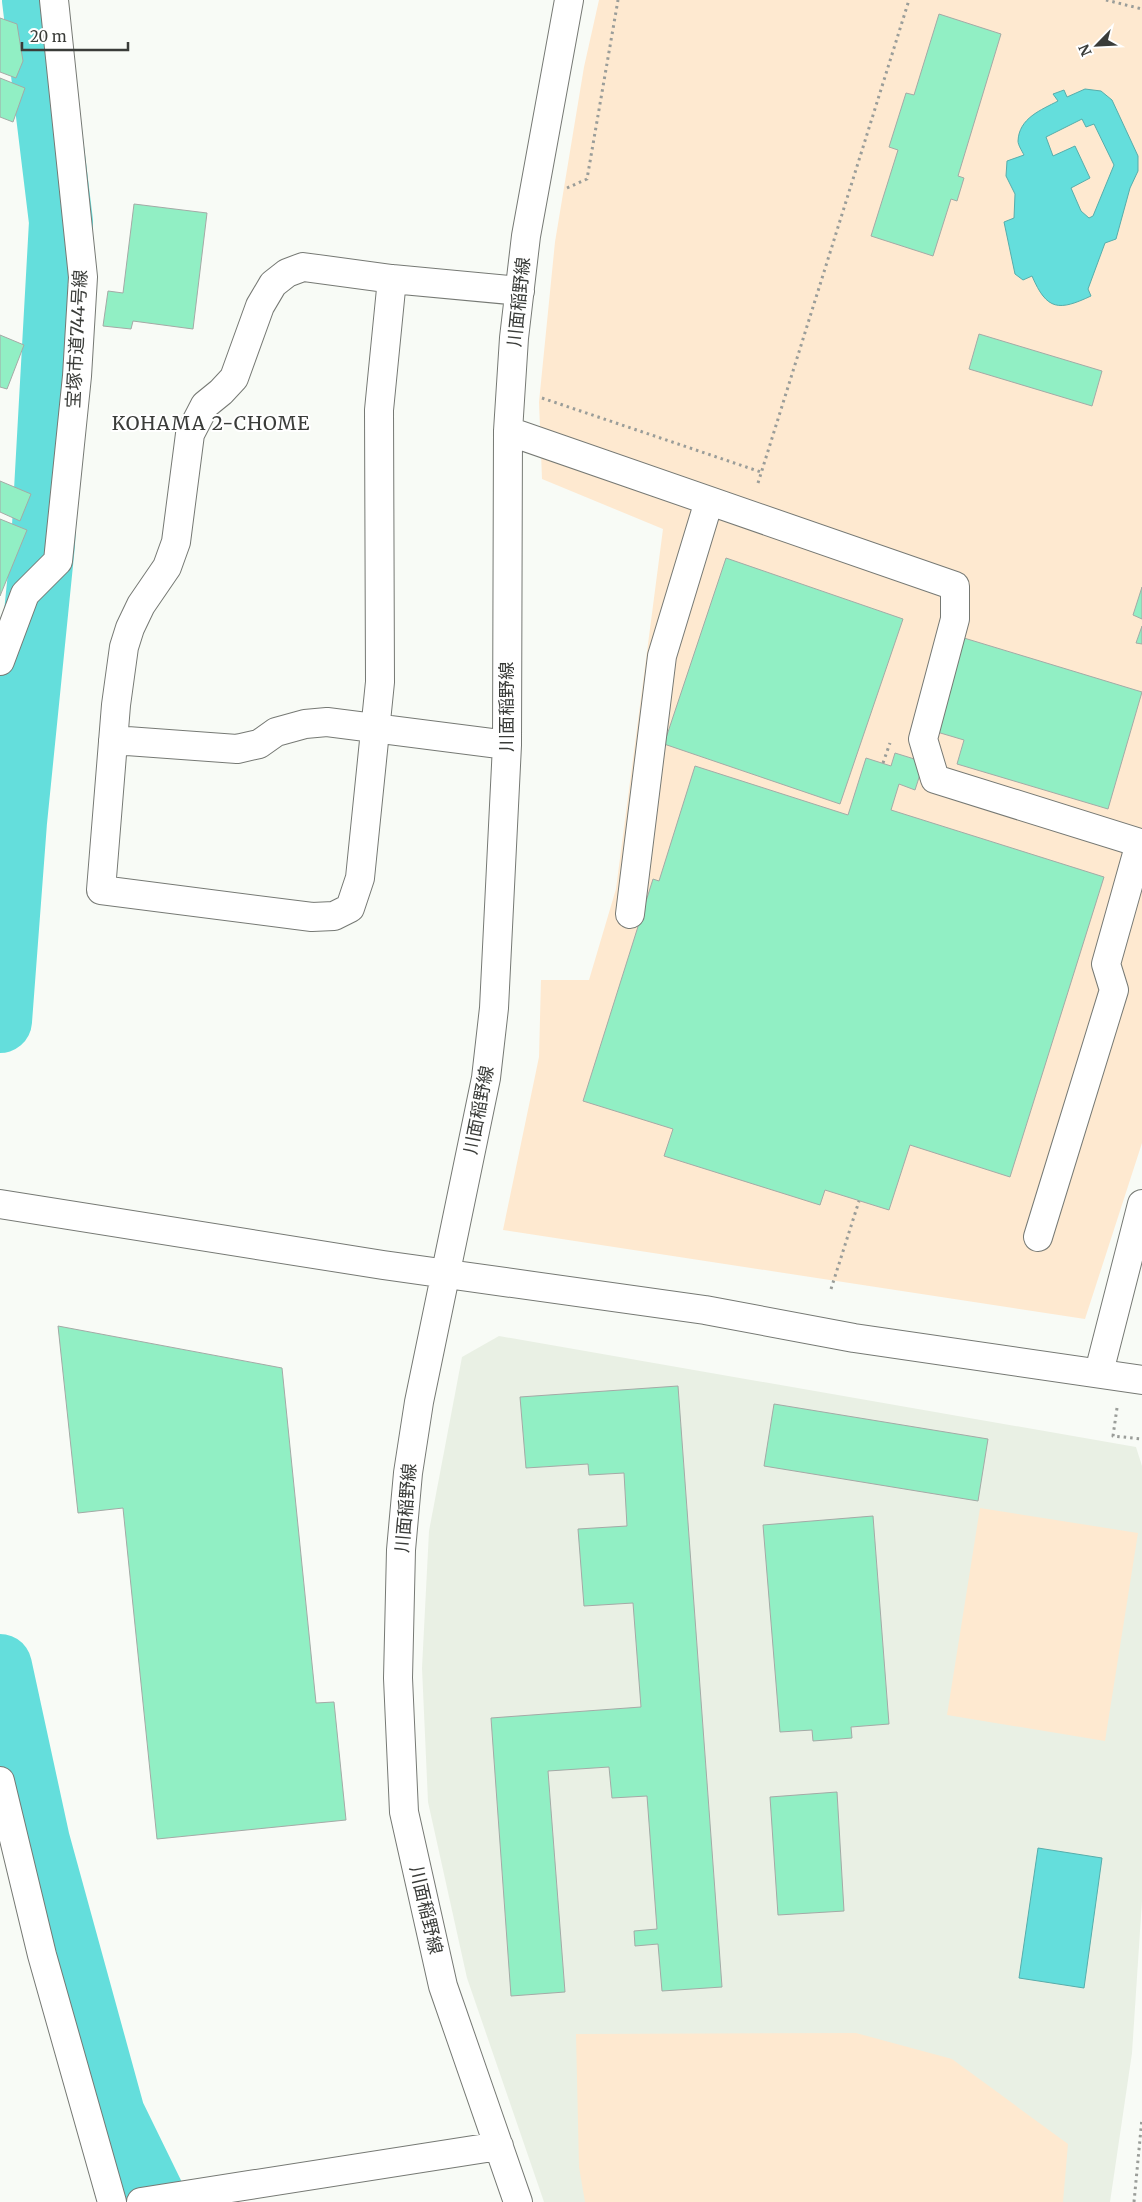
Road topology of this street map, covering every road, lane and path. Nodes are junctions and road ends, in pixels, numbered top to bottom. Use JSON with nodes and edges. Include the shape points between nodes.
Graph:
{"nodes":[{"id":1,"x":54,"y":0,"type":"edge"},
{"id":2,"x":569,"y":0,"type":"edge"},
{"id":3,"x":618,"y":0,"type":"edge"},
{"id":4,"x":909,"y":0,"type":"edge"},
{"id":5,"x":1106,"y":0,"type":"edge"},
{"id":6,"x":1142,"y":9,"type":"edge"},
{"id":7,"x":563,"y":190,"type":"dead end"},
{"id":8,"x":392,"y":279,"type":"junction"},
{"id":9,"x":520,"y":291,"type":"junction"},
{"id":10,"x":541,"y":397,"type":"dead end"},
{"id":11,"x":508,"y":431,"type":"junction"},
{"id":12,"x":761,"y":472,"type":"junction"},
{"id":13,"x":708,"y":501,"type":"junction"},
{"id":14,"x":748,"y":514,"type":"junction"},
{"id":15,"x":0,"y":661,"type":"edge"},
{"id":16,"x":375,"y":728,"type":"junction"},
{"id":17,"x":892,"y":736,"type":"dead end"},
{"id":18,"x":113,"y":740,"type":"junction"},
{"id":19,"x":507,"y":745,"type":"junction"},
{"id":20,"x":883,"y":763,"type":"dead end"},
{"id":21,"x":630,"y":914,"type":"dead end"},
{"id":22,"x":859,"y":1201,"type":"dead end"},
{"id":23,"x":0,"y":1204,"type":"edge"},
{"id":24,"x":1142,"y":1204,"type":"edge"},
{"id":25,"x":1038,"y":1237,"type":"dead end"},
{"id":26,"x":446,"y":1273,"type":"junction"},
{"id":27,"x":831,"y":1289,"type":"dead end"},
{"id":28,"x":1099,"y":1372,"type":"junction"},
{"id":29,"x":1142,"y":1380,"type":"edge"},
{"id":30,"x":1118,"y":1408,"type":"dead end"},
{"id":31,"x":1142,"y":1439,"type":"edge"},
{"id":32,"x":0,"y":1781,"type":"edge"},
{"id":33,"x":1142,"y":2118,"type":"edge"},
{"id":34,"x":498,"y":2146,"type":"junction"},
{"id":35,"x":112,"y":2202,"type":"edge"},
{"id":36,"x":141,"y":2202,"type":"edge"},
{"id":37,"x":518,"y":2202,"type":"edge"},
{"id":38,"x":1134,"y":2202,"type":"edge"}],
"edges":[{"from":1,"to":15,"type":"street","name":"宝塚市道744号線","via":[[83,277],[77,376],[58,561],[24,594]]},
{"from":2,"to":9,"type":"street","name":"川面稲野線","via":[[526,236]]},
{"from":3,"to":7,"type":"path","via":[[587,179]]},
{"from":4,"to":12,"type":"path"},
{"from":5,"to":6,"type":"path"},
{"from":8,"to":9,"type":"street"},
{"from":8,"to":16,"type":"street","via":[[379,410],[380,682]]},
{"from":8,"to":18,"type":"street","via":[[303,267],[287,273],[273,284],[260,306],[234,378],[205,405],[190,434],[176,542],[167,567],[141,605],[130,628],[124,647]]},
{"from":9,"to":11,"type":"street","name":"川面稲野線"},
{"from":10,"to":12,"type":"path"},
{"from":11,"to":13,"type":"street"},
{"from":11,"to":19,"type":"street","name":"川面稲野線"},
{"from":12,"to":14,"type":"path"},
{"from":13,"to":14,"type":"street"},
{"from":13,"to":21,"type":"street","via":[[662,656]]},
{"from":14,"to":25,"type":"street","via":[[955,586],[955,619],[923,739],[935,779],[1140,843],[1106,964],[1114,990]]},
{"from":16,"to":18,"type":"street","via":[[327,722],[305,724],[276,732],[258,744],[237,749]]},
{"from":16,"to":18,"type":"street","via":[[360,878],[350,908],[334,916],[312,917],[101,890]]},
{"from":16,"to":19,"type":"street"},
{"from":17,"to":20,"type":"path"},
{"from":19,"to":26,"type":"street","name":"川面稲野線","via":[[494,1008],[486,1078]]},
{"from":22,"to":27,"type":"path"},
{"from":23,"to":26,"type":"street"},
{"from":24,"to":28,"type":"street"},
{"from":26,"to":28,"type":"street","via":[[705,1310],[854,1338]]},
{"from":26,"to":34,"type":"street","name":"川面稲野線","via":[[418,1402],[401,1550],[398,1678],[404,1812],[443,1986]]},
{"from":28,"to":29,"type":"street"},
{"from":30,"to":31,"type":"path","via":[[1113,1436]]},
{"from":32,"to":35,"type":"street","via":[[42,1955]]},
{"from":33,"to":38,"type":"path"},
{"from":34,"to":36,"type":"street"},
{"from":34,"to":37,"type":"street","name":"川面稲野線"}]}
